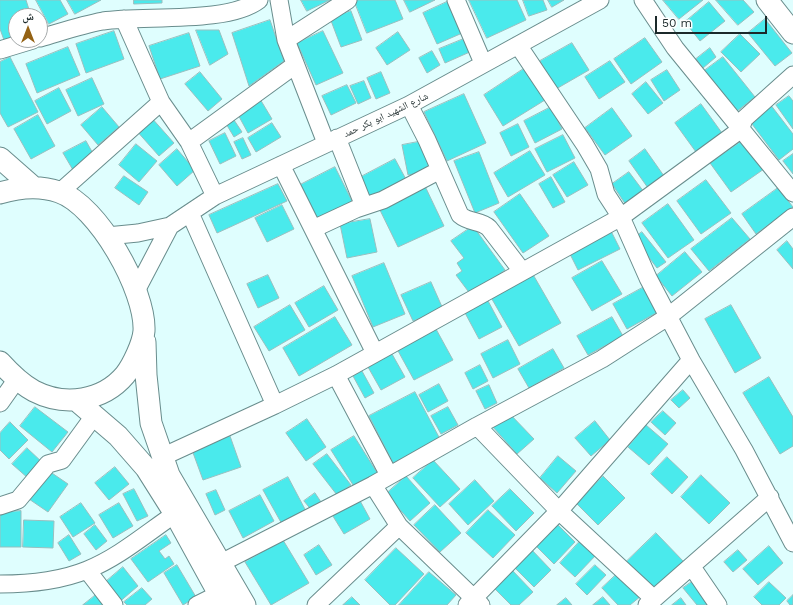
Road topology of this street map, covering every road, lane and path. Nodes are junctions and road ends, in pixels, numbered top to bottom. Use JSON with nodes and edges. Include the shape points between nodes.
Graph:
{"nodes":[{"id":1,"x":260,"y":0,"type":"edge"},
{"id":2,"x":279,"y":0,"type":"edge"},
{"id":3,"x":348,"y":0,"type":"edge"},
{"id":4,"x":456,"y":0,"type":"edge"},
{"id":5,"x":600,"y":0,"type":"edge"},
{"id":6,"x":643,"y":0,"type":"edge"},
{"id":7,"x":767,"y":0,"type":"edge"},
{"id":8,"x":228,"y":6,"type":"edge"},
{"id":9,"x":124,"y":20,"type":"junction"},
{"id":10,"x":793,"y":33,"type":"edge"},
{"id":11,"x":48,"y":36,"type":"edge"},
{"id":12,"x":286,"y":40,"type":"junction"},
{"id":13,"x":518,"y":45,"type":"junction"},
{"id":14,"x":483,"y":63,"type":"junction"},
{"id":15,"x":295,"y":66,"type":"junction"},
{"id":16,"x":793,"y":74,"type":"edge"},
{"id":17,"x":161,"y":102,"type":"junction"},
{"id":18,"x":409,"y":105,"type":"junction"},
{"id":19,"x":740,"y":130,"type":"junction"},
{"id":20,"x":331,"y":140,"type":"junction"},
{"id":21,"x":189,"y":142,"type":"junction"},
{"id":22,"x":0,"y":158,"type":"edge"},
{"id":23,"x":281,"y":165,"type":"junction"},
{"id":24,"x":440,"y":170,"type":"junction"},
{"id":25,"x":33,"y":186,"type":"junction"},
{"id":26,"x":60,"y":192,"type":"junction"},
{"id":27,"x":0,"y":193,"type":"edge"},
{"id":28,"x":793,"y":193,"type":"edge"},
{"id":29,"x":215,"y":196,"type":"junction"},
{"id":30,"x":364,"y":206,"type":"junction"},
{"id":31,"x":190,"y":213,"type":"junction"},
{"id":32,"x":621,"y":217,"type":"junction"},
{"id":33,"x":793,"y":217,"type":"edge"},
{"id":34,"x":170,"y":226,"type":"junction"},
{"id":35,"x":313,"y":229,"type":"junction"},
{"id":36,"x":107,"y":236,"type":"junction"},
{"id":37,"x":522,"y":271,"type":"junction"},
{"id":38,"x":137,"y":290,"type":"junction"},
{"id":39,"x":669,"y":316,"type":"junction"},
{"id":40,"x":144,"y":332,"type":"junction"},
{"id":41,"x":375,"y":353,"type":"junction"},
{"id":42,"x":692,"y":360,"type":"junction"},
{"id":43,"x":0,"y":362,"type":"edge"},
{"id":44,"x":336,"y":376,"type":"junction"},
{"id":45,"x":17,"y":379,"type":"junction"},
{"id":46,"x":76,"y":400,"type":"junction"},
{"id":47,"x":0,"y":402,"type":"edge"},
{"id":48,"x":275,"y":405,"type":"junction"},
{"id":49,"x":94,"y":416,"type":"junction"},
{"id":50,"x":477,"y":426,"type":"junction"},
{"id":51,"x":162,"y":456,"type":"junction"},
{"id":52,"x":389,"y":475,"type":"junction"},
{"id":53,"x":373,"y":485,"type":"junction"},
{"id":54,"x":770,"y":497,"type":"junction"},
{"id":55,"x":0,"y":506,"type":"edge"},
{"id":56,"x":559,"y":511,"type":"junction"},
{"id":57,"x":175,"y":514,"type":"junction"},
{"id":58,"x":399,"y":526,"type":"junction"},
{"id":59,"x":793,"y":543,"type":"edge"},
{"id":60,"x":221,"y":563,"type":"junction"},
{"id":61,"x":692,"y":567,"type":"junction"},
{"id":62,"x":87,"y":570,"type":"junction"},
{"id":63,"x":0,"y":584,"type":"edge"},
{"id":64,"x":222,"y":599,"type":"edge"},
{"id":65,"x":651,"y":602,"type":"edge"},
{"id":66,"x":474,"y":603,"type":"edge"},
{"id":67,"x":114,"y":605,"type":"edge"},
{"id":68,"x":197,"y":605,"type":"edge"},
{"id":69,"x":245,"y":605,"type":"edge"},
{"id":70,"x":316,"y":605,"type":"edge"},
{"id":71,"x":718,"y":605,"type":"edge"}],
"edges":[{"from":1,"to":8,"type":"street","via":[[250,7]]},
{"from":2,"to":12,"type":"street"},
{"from":3,"to":12,"type":"street"},
{"from":4,"to":14,"type":"street"},
{"from":5,"to":13,"type":"street","name":"شارع الشهيد ابو بكر حمد"},
{"from":6,"to":19,"type":"street","via":[[675,48]]},
{"from":7,"to":10,"type":"main road"},
{"from":8,"to":9,"type":"street","via":[[198,16]]},
{"from":9,"to":11,"type":"street","via":[[103,21]]},
{"from":9,"to":17,"type":"street"},
{"from":12,"to":15,"type":"street"},
{"from":13,"to":14,"type":"street","name":"شارع الشهيد ابو بكر حمد"},
{"from":13,"to":32,"type":"street","via":[[585,145],[599,169],[606,194]]},
{"from":14,"to":18,"type":"street","name":"شارع الشهيد ابو بكر حمد"},
{"from":15,"to":20,"type":"street"},
{"from":15,"to":21,"type":"street"},
{"from":16,"to":19,"type":"street","via":[[744,119]]},
{"from":17,"to":21,"type":"street"},
{"from":17,"to":26,"type":"street"},
{"from":18,"to":20,"type":"street","name":"شارع الشهيد ابو بكر حمد"},
{"from":18,"to":24,"type":"street"},
{"from":19,"to":28,"type":"street"},
{"from":19,"to":32,"type":"street"},
{"from":20,"to":23,"type":"street","name":"شارع الشهيد ابو بكر حمد"},
{"from":20,"to":30,"type":"street"},
{"from":21,"to":29,"type":"street"},
{"from":22,"to":25,"type":"main road"},
{"from":23,"to":29,"type":"street","name":"شارع الشهيد ابو بكر حمد"},
{"from":23,"to":35,"type":"street"},
{"from":24,"to":30,"type":"street","via":[[383,200]]},
{"from":24,"to":37,"type":"street","via":[[460,215],[465,220],[485,224]]},
{"from":25,"to":26,"type":"main road"},
{"from":25,"to":27,"type":"main road"},
{"from":26,"to":36,"type":"main road","via":[[92,217]]},
{"from":29,"to":31,"type":"street","name":"شارع الشهيد ابو بكر حمد"},
{"from":30,"to":35,"type":"street"},
{"from":31,"to":34,"type":"street","name":"شارع الشهيد ابو بكر حمد"},
{"from":31,"to":48,"type":"street"},
{"from":32,"to":37,"type":"street"},
{"from":32,"to":39,"type":"street","via":[[648,278]]},
{"from":33,"to":39,"type":"street"},
{"from":34,"to":36,"type":"street","name":"شارع الشهيد ابو بكر حمد"},
{"from":34,"to":38,"type":"street","name":"شارع الشهيد ابو بكر حمد"},
{"from":35,"to":41,"type":"street"},
{"from":36,"to":38,"type":"main road","via":[[123,260]]},
{"from":37,"to":41,"type":"street"},
{"from":38,"to":40,"type":"main road"},
{"from":39,"to":42,"type":"street"},
{"from":39,"to":50,"type":"street","via":[[602,359]]},
{"from":40,"to":46,"type":"main road","via":[[131,367],[118,383],[99,395]]},
{"from":40,"to":51,"type":"main road","via":[[150,416]]},
{"from":41,"to":44,"type":"street"},
{"from":42,"to":54,"type":"street"},
{"from":42,"to":56,"type":"street"},
{"from":43,"to":45,"type":"main road"},
{"from":44,"to":48,"type":"street"},
{"from":44,"to":52,"type":"street"},
{"from":45,"to":46,"type":"main road","via":[[34,391],[54,398]]},
{"from":45,"to":47,"type":"street"},
{"from":46,"to":49,"type":"main road"},
{"from":48,"to":51,"type":"street"},
{"from":49,"to":55,"type":"street","via":[[62,460],[48,464],[18,500]]},
{"from":49,"to":57,"type":"main road","via":[[127,445],[146,468]]},
{"from":50,"to":52,"type":"street"},
{"from":50,"to":56,"type":"street"},
{"from":51,"to":60,"type":"main road","via":[[169,475]]},
{"from":52,"to":53,"type":"street"},
{"from":53,"to":58,"type":"street"},
{"from":53,"to":60,"type":"street"},
{"from":54,"to":59,"type":"street"},
{"from":54,"to":61,"type":"street"},
{"from":56,"to":65,"type":"street"},
{"from":56,"to":66,"type":"street"},
{"from":57,"to":62,"type":"street","via":[[107,560]]},
{"from":57,"to":64,"type":"main road"},
{"from":58,"to":66,"type":"street"},
{"from":58,"to":70,"type":"street"},
{"from":60,"to":69,"type":"main road"},
{"from":61,"to":65,"type":"street"},
{"from":61,"to":71,"type":"street"},
{"from":62,"to":63,"type":"street","via":[[47,582]]},
{"from":62,"to":67,"type":"street"},
{"from":64,"to":68,"type":"street"}]}
